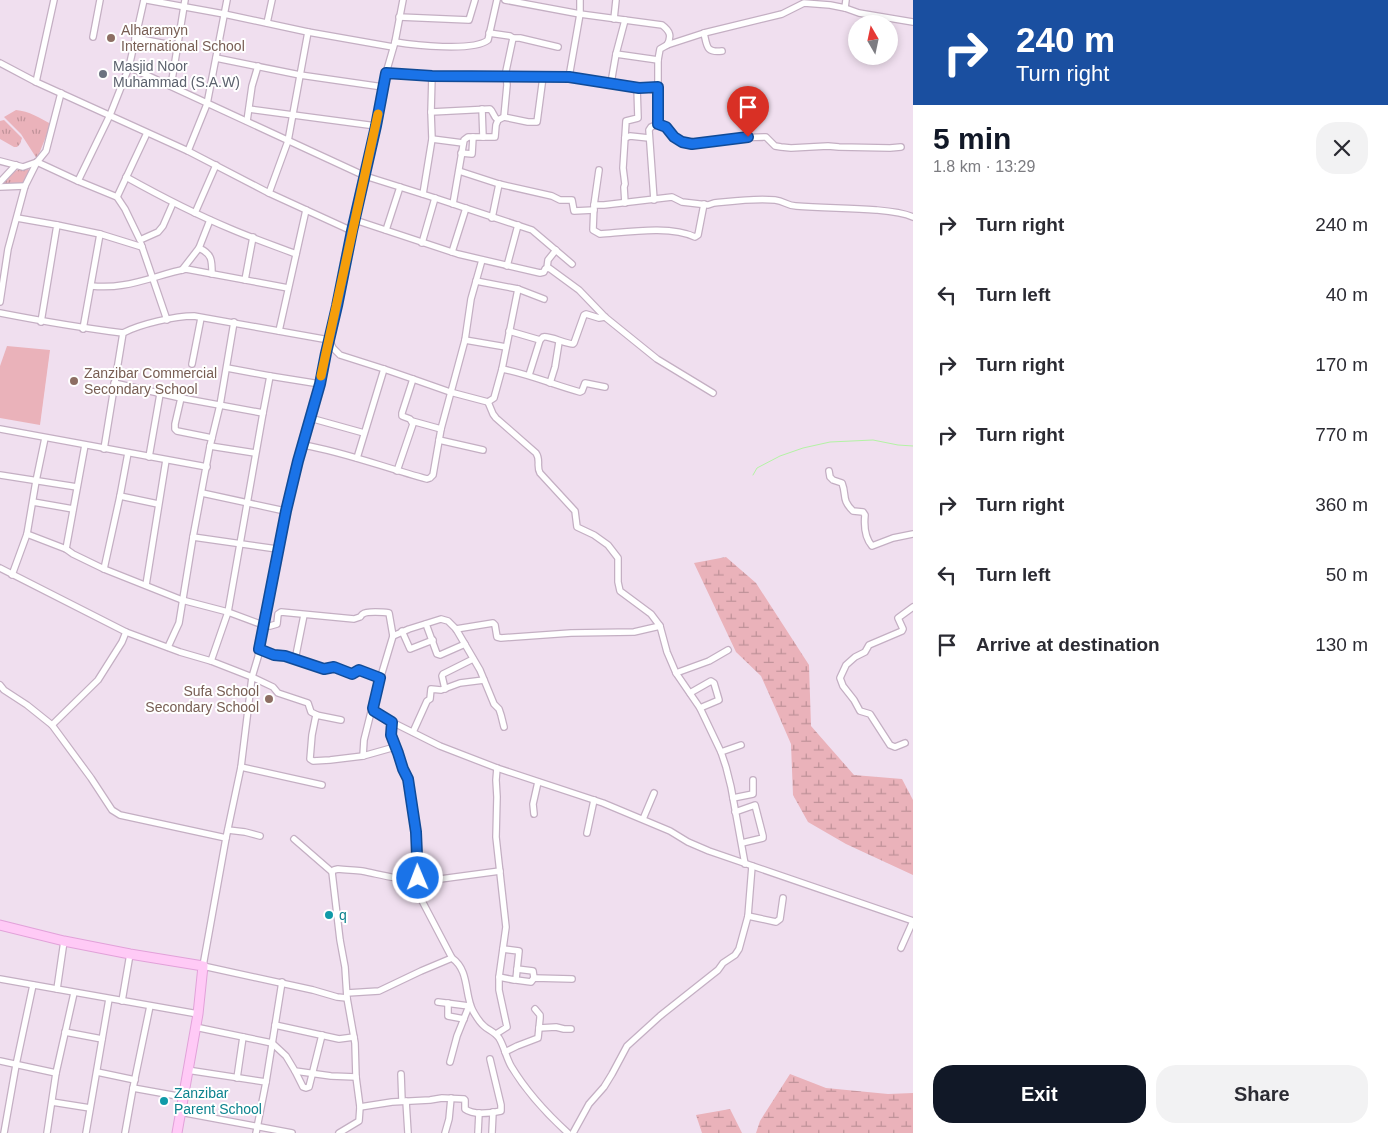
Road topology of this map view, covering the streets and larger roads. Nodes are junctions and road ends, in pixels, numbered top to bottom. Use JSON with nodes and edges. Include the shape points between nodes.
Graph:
{"nodes":[{"id":1,"x":54,"y":0,"type":"edge"},
{"id":2,"x":100,"y":0,"type":"edge"},
{"id":3,"x":145,"y":0,"type":"edge"},
{"id":4,"x":185,"y":0,"type":"edge"},
{"id":5,"x":227,"y":0,"type":"edge"},
{"id":6,"x":272,"y":0,"type":"edge"},
{"id":7,"x":403,"y":0,"type":"edge"},
{"id":8,"x":475,"y":0,"type":"edge"},
{"id":9,"x":497,"y":0,"type":"edge"},
{"id":10,"x":505,"y":0,"type":"edge"},
{"id":11,"x":580,"y":0,"type":"edge"},
{"id":12,"x":616,"y":0,"type":"edge"},
{"id":13,"x":846,"y":0,"type":"edge"},
{"id":14,"x":529,"y":2,"type":"edge"},
{"id":15,"x":184,"y":7,"type":"junction"},
{"id":16,"x":845,"y":8,"type":"junction"},
{"id":17,"x":224,"y":14,"type":"junction"},
{"id":18,"x":580,"y":14,"type":"junction"},
{"id":19,"x":400,"y":17,"type":"junction"},
{"id":20,"x":614,"y":19,"type":"junction"},
{"id":21,"x":625,"y":20,"type":"junction"},
{"id":22,"x":913,"y":22,"type":"edge"},
{"id":23,"x":268,"y":23,"type":"junction"},
{"id":24,"x":308,"y":32,"type":"junction"},
{"id":25,"x":489,"y":33,"type":"junction"},
{"id":26,"x":704,"y":33,"type":"junction"},
{"id":27,"x":92,"y":37,"type":"dead end"},
{"id":28,"x":136,"y":38,"type":"junction"},
{"id":29,"x":513,"y":38,"type":"junction"},
{"id":30,"x":394,"y":45,"type":"junction"},
{"id":31,"x":667,"y":45,"type":"junction"},
{"id":32,"x":177,"y":46,"type":"junction"},
{"id":33,"x":558,"y":47,"type":"dead end"},
{"id":34,"x":722,"y":51,"type":"dead end"},
{"id":35,"x":616,"y":54,"type":"junction"},
{"id":36,"x":216,"y":58,"type":"junction"},
{"id":37,"x":658,"y":60,"type":"junction"},
{"id":38,"x":0,"y":63,"type":"edge"},
{"id":39,"x":258,"y":66,"type":"junction"},
{"id":40,"x":129,"y":67,"type":"junction"},
{"id":41,"x":386,"y":73,"type":"junction"},
{"id":42,"x":300,"y":75,"type":"junction"},
{"id":43,"x":432,"y":76,"type":"junction"},
{"id":44,"x":506,"y":76,"type":"junction"},
{"id":45,"x":543,"y":77,"type":"junction"},
{"id":46,"x":569,"y":77,"type":"junction"},
{"id":47,"x":36,"y":82,"type":"junction"},
{"id":48,"x":611,"y":83,"type":"junction"},
{"id":49,"x":171,"y":86,"type":"junction"},
{"id":50,"x":383,"y":87,"type":"junction"},
{"id":51,"x":637,"y":87,"type":"junction"},
{"id":52,"x":658,"y":87,"type":"junction"},
{"id":53,"x":61,"y":93,"type":"junction"},
{"id":54,"x":207,"y":104,"type":"junction"},
{"id":55,"x":248,"y":109,"type":"junction"},
{"id":56,"x":482,"y":109,"type":"junction"},
{"id":57,"x":431,"y":112,"type":"junction"},
{"id":58,"x":110,"y":115,"type":"junction"},
{"id":59,"x":292,"y":116,"type":"junction"},
{"id":60,"x":501,"y":119,"type":"junction"},
{"id":61,"x":247,"y":121,"type":"junction"},
{"id":62,"x":658,"y":124,"type":"junction"},
{"id":63,"x":376,"y":126,"type":"junction"},
{"id":64,"x":147,"y":133,"type":"junction"},
{"id":65,"x":473,"y":137,"type":"junction"},
{"id":66,"x":483,"y":137,"type":"junction"},
{"id":67,"x":624,"y":138,"type":"junction"},
{"id":68,"x":649,"y":138,"type":"junction"},
{"id":69,"x":432,"y":139,"type":"junction"},
{"id":70,"x":288,"y":141,"type":"junction"},
{"id":71,"x":462,"y":144,"type":"junction"},
{"id":72,"x":900,"y":147,"type":"dead end"},
{"id":73,"x":188,"y":151,"type":"junction"},
{"id":74,"x":461,"y":154,"type":"junction"},
{"id":75,"x":0,"y":160,"type":"edge"},
{"id":76,"x":37,"y":162,"type":"junction"},
{"id":77,"x":16,"y":165,"type":"junction"},
{"id":78,"x":216,"y":165,"type":"junction"},
{"id":79,"x":599,"y":170,"type":"dead end"},
{"id":80,"x":459,"y":171,"type":"junction"},
{"id":81,"x":365,"y":176,"type":"junction"},
{"id":82,"x":126,"y":177,"type":"junction"},
{"id":83,"x":78,"y":181,"type":"junction"},
{"id":84,"x":0,"y":182,"type":"edge"},
{"id":85,"x":499,"y":184,"type":"junction"},
{"id":86,"x":24,"y":186,"type":"junction"},
{"id":87,"x":0,"y":187,"type":"edge"},
{"id":88,"x":400,"y":187,"type":"junction"},
{"id":89,"x":269,"y":192,"type":"junction"},
{"id":90,"x":423,"y":194,"type":"junction"},
{"id":91,"x":117,"y":197,"type":"junction"},
{"id":92,"x":435,"y":198,"type":"junction"},
{"id":93,"x":654,"y":200,"type":"junction"},
{"id":94,"x":173,"y":203,"type":"junction"},
{"id":95,"x":625,"y":203,"type":"junction"},
{"id":96,"x":453,"y":204,"type":"junction"},
{"id":97,"x":704,"y":204,"type":"junction"},
{"id":98,"x":466,"y":208,"type":"junction"},
{"id":99,"x":594,"y":208,"type":"junction"},
{"id":100,"x":306,"y":210,"type":"junction"},
{"id":101,"x":195,"y":213,"type":"junction"},
{"id":102,"x":17,"y":218,"type":"junction"},
{"id":103,"x":492,"y":218,"type":"junction"},
{"id":104,"x":913,"y":218,"type":"edge"},
{"id":105,"x":210,"y":220,"type":"junction"},
{"id":106,"x":354,"y":220,"type":"junction"},
{"id":107,"x":57,"y":225,"type":"junction"},
{"id":108,"x":518,"y":225,"type":"junction"},
{"id":109,"x":386,"y":230,"type":"junction"},
{"id":110,"x":352,"y":231,"type":"junction"},
{"id":111,"x":100,"y":234,"type":"junction"},
{"id":112,"x":253,"y":237,"type":"junction"},
{"id":113,"x":140,"y":240,"type":"junction"},
{"id":114,"x":422,"y":243,"type":"junction"},
{"id":115,"x":0,"y":246,"type":"edge"},
{"id":116,"x":142,"y":247,"type":"junction"},
{"id":117,"x":8,"y":248,"type":"junction"},
{"id":118,"x":199,"y":248,"type":"junction"},
{"id":119,"x":556,"y":250,"type":"junction"},
{"id":120,"x":452,"y":252,"type":"junction"},
{"id":121,"x":296,"y":254,"type":"junction"},
{"id":122,"x":482,"y":260,"type":"junction"},
{"id":123,"x":572,"y":264,"type":"dead end"},
{"id":124,"x":507,"y":266,"type":"junction"},
{"id":125,"x":547,"y":268,"type":"junction"},
{"id":126,"x":182,"y":270,"type":"junction"},
{"id":127,"x":212,"y":274,"type":"junction"},
{"id":128,"x":153,"y":277,"type":"junction"},
{"id":129,"x":245,"y":280,"type":"junction"},
{"id":130,"x":476,"y":281,"type":"junction"},
{"id":131,"x":91,"y":286,"type":"junction"},
{"id":132,"x":288,"y":288,"type":"junction"},
{"id":133,"x":518,"y":288,"type":"junction"},
{"id":134,"x":544,"y":300,"type":"dead end"},
{"id":135,"x":0,"y":302,"type":"edge"},
{"id":136,"x":0,"y":312,"type":"edge"},
{"id":137,"x":605,"y":317,"type":"junction"},
{"id":138,"x":201,"y":318,"type":"junction"},
{"id":139,"x":167,"y":320,"type":"junction"},
{"id":140,"x":41,"y":322,"type":"junction"},
{"id":141,"x":234,"y":322,"type":"junction"},
{"id":142,"x":83,"y":329,"type":"junction"},
{"id":143,"x":279,"y":331,"type":"junction"},
{"id":144,"x":509,"y":331,"type":"junction"},
{"id":145,"x":124,"y":333,"type":"junction"},
{"id":146,"x":329,"y":340,"type":"junction"},
{"id":147,"x":465,"y":340,"type":"junction"},
{"id":148,"x":540,"y":340,"type":"junction"},
{"id":149,"x":560,"y":342,"type":"junction"},
{"id":150,"x":506,"y":347,"type":"junction"},
{"id":151,"x":192,"y":364,"type":"dead end"},
{"id":152,"x":227,"y":368,"type":"junction"},
{"id":153,"x":384,"y":369,"type":"junction"},
{"id":154,"x":502,"y":369,"type":"junction"},
{"id":155,"x":529,"y":375,"type":"junction"},
{"id":156,"x":270,"y":376,"type":"junction"},
{"id":157,"x":413,"y":379,"type":"junction"},
{"id":158,"x":114,"y":383,"type":"junction"},
{"id":159,"x":550,"y":383,"type":"junction"},
{"id":160,"x":320,"y":384,"type":"junction"},
{"id":161,"x":605,"y":386,"type":"dead end"},
{"id":162,"x":450,"y":392,"type":"junction"},
{"id":163,"x":713,"y":393,"type":"dead end"},
{"id":164,"x":160,"y":394,"type":"junction"},
{"id":165,"x":181,"y":398,"type":"junction"},
{"id":166,"x":488,"y":402,"type":"junction"},
{"id":167,"x":220,"y":405,"type":"junction"},
{"id":168,"x":263,"y":413,"type":"junction"},
{"id":169,"x":310,"y":418,"type":"junction"},
{"id":170,"x":412,"y":421,"type":"junction"},
{"id":171,"x":0,"y":429,"type":"edge"},
{"id":172,"x":441,"y":429,"type":"junction"},
{"id":173,"x":364,"y":433,"type":"junction"},
{"id":174,"x":45,"y":438,"type":"junction"},
{"id":175,"x":212,"y":438,"type":"junction"},
{"id":176,"x":439,"y":440,"type":"junction"},
{"id":177,"x":85,"y":445,"type":"junction"},
{"id":178,"x":303,"y":445,"type":"junction"},
{"id":179,"x":210,"y":446,"type":"junction"},
{"id":180,"x":104,"y":449,"type":"junction"},
{"id":181,"x":483,"y":450,"type":"dead end"},
{"id":182,"x":128,"y":453,"type":"junction"},
{"id":183,"x":255,"y":453,"type":"junction"},
{"id":184,"x":149,"y":456,"type":"junction"},
{"id":185,"x":357,"y":458,"type":"junction"},
{"id":186,"x":166,"y":460,"type":"junction"},
{"id":187,"x":206,"y":467,"type":"junction"},
{"id":188,"x":397,"y":471,"type":"junction"},
{"id":189,"x":829,"y":471,"type":"dead end"},
{"id":190,"x":0,"y":475,"type":"edge"},
{"id":191,"x":36,"y":481,"type":"junction"},
{"id":192,"x":78,"y":488,"type":"junction"},
{"id":193,"x":202,"y":493,"type":"junction"},
{"id":194,"x":120,"y":496,"type":"junction"},
{"id":195,"x":33,"y":502,"type":"junction"},
{"id":196,"x":247,"y":502,"type":"junction"},
{"id":197,"x":158,"y":504,"type":"junction"},
{"id":198,"x":74,"y":510,"type":"junction"},
{"id":199,"x":286,"y":511,"type":"junction"},
{"id":200,"x":27,"y":534,"type":"junction"},
{"id":201,"x":913,"y":534,"type":"edge"},
{"id":202,"x":193,"y":537,"type":"junction"},
{"id":203,"x":240,"y":543,"type":"junction"},
{"id":204,"x":66,"y":549,"type":"junction"},
{"id":205,"x":277,"y":549,"type":"junction"},
{"id":206,"x":0,"y":568,"type":"edge"},
{"id":207,"x":104,"y":569,"type":"junction"},
{"id":208,"x":12,"y":574,"type":"junction"},
{"id":209,"x":146,"y":585,"type":"junction"},
{"id":210,"x":182,"y":600,"type":"junction"},
{"id":211,"x":913,"y":607,"type":"edge"},
{"id":212,"x":228,"y":612,"type":"junction"},
{"id":213,"x":304,"y":614,"type":"junction"},
{"id":214,"x":426,"y":624,"type":"junction"},
{"id":215,"x":263,"y":625,"type":"junction"},
{"id":216,"x":660,"y":626,"type":"junction"},
{"id":217,"x":456,"y":629,"type":"junction"},
{"id":218,"x":402,"y":631,"type":"junction"},
{"id":219,"x":126,"y":632,"type":"junction"},
{"id":220,"x":393,"y":636,"type":"junction"},
{"id":221,"x":433,"y":640,"type":"junction"},
{"id":222,"x":465,"y":644,"type":"junction"},
{"id":223,"x":168,"y":647,"type":"junction"},
{"id":224,"x":259,"y":649,"type":"junction"},
{"id":225,"x":728,"y":650,"type":"dead end"},
{"id":226,"x":474,"y":659,"type":"junction"},
{"id":227,"x":295,"y":660,"type":"junction"},
{"id":228,"x":211,"y":661,"type":"junction"},
{"id":229,"x":676,"y":673,"type":"junction"},
{"id":230,"x":252,"y":677,"type":"junction"},
{"id":231,"x":380,"y":678,"type":"junction"},
{"id":232,"x":484,"y":680,"type":"junction"},
{"id":233,"x":0,"y":685,"type":"edge"},
{"id":234,"x":445,"y":689,"type":"junction"},
{"id":235,"x":690,"y":692,"type":"junction"},
{"id":236,"x":373,"y":708,"type":"junction"},
{"id":237,"x":700,"y":708,"type":"junction"},
{"id":238,"x":317,"y":715,"type":"junction"},
{"id":239,"x":341,"y":720,"type":"dead end"},
{"id":240,"x":392,"y":722,"type":"junction"},
{"id":241,"x":52,"y":725,"type":"junction"},
{"id":242,"x":504,"y":727,"type":"dead end"},
{"id":243,"x":413,"y":732,"type":"junction"},
{"id":244,"x":905,"y":744,"type":"dead end"},
{"id":245,"x":741,"y":745,"type":"dead end"},
{"id":246,"x":395,"y":746,"type":"junction"},
{"id":247,"x":721,"y":752,"type":"junction"},
{"id":248,"x":363,"y":756,"type":"junction"},
{"id":249,"x":240,"y":767,"type":"junction"},
{"id":250,"x":497,"y":768,"type":"junction"},
{"id":251,"x":753,"y":780,"type":"dead end"},
{"id":252,"x":538,"y":782,"type":"junction"},
{"id":253,"x":322,"y":785,"type":"dead end"},
{"id":254,"x":654,"y":792,"type":"dead end"},
{"id":255,"x":753,"y":794,"type":"junction"},
{"id":256,"x":733,"y":798,"type":"junction"},
{"id":257,"x":594,"y":800,"type":"junction"},
{"id":258,"x":755,"y":805,"type":"junction"},
{"id":259,"x":735,"y":812,"type":"junction"},
{"id":260,"x":534,"y":814,"type":"dead end"},
{"id":261,"x":643,"y":819,"type":"junction"},
{"id":262,"x":228,"y":830,"type":"junction"},
{"id":263,"x":587,"y":833,"type":"dead end"},
{"id":264,"x":260,"y":836,"type":"dead end"},
{"id":265,"x":226,"y":838,"type":"junction"},
{"id":266,"x":294,"y":840,"type":"dead end"},
{"id":267,"x":742,"y":843,"type":"junction"},
{"id":268,"x":745,"y":864,"type":"junction"},
{"id":269,"x":752,"y":866,"type":"junction"},
{"id":270,"x":500,"y":871,"type":"junction"},
{"id":271,"x":332,"y":872,"type":"junction"},
{"id":272,"x":418,"y":880,"type":"junction"},
{"id":273,"x":783,"y":898,"type":"dead end"},
{"id":274,"x":748,"y":916,"type":"junction"},
{"id":275,"x":913,"y":921,"type":"edge"},
{"id":276,"x":0,"y":925,"type":"edge"},
{"id":277,"x":64,"y":941,"type":"junction"},
{"id":278,"x":901,"y":948,"type":"dead end"},
{"id":279,"x":503,"y":950,"type":"junction"},
{"id":280,"x":130,"y":954,"type":"junction"},
{"id":281,"x":452,"y":958,"type":"junction"},
{"id":282,"x":204,"y":966,"type":"junction"},
{"id":283,"x":518,"y":969,"type":"junction"},
{"id":284,"x":499,"y":977,"type":"junction"},
{"id":285,"x":534,"y":978,"type":"junction"},
{"id":286,"x":572,"y":979,"type":"dead end"},
{"id":287,"x":0,"y":980,"type":"edge"},
{"id":288,"x":516,"y":980,"type":"junction"},
{"id":289,"x":282,"y":982,"type":"junction"},
{"id":290,"x":33,"y":985,"type":"junction"},
{"id":291,"x":56,"y":989,"type":"junction"},
{"id":292,"x":74,"y":992,"type":"junction"},
{"id":293,"x":347,"y":996,"type":"junction"},
{"id":294,"x":109,"y":999,"type":"junction"},
{"id":295,"x":122,"y":1001,"type":"junction"},
{"id":296,"x":438,"y":1002,"type":"dead end"},
{"id":297,"x":448,"y":1003,"type":"junction"},
{"id":298,"x":150,"y":1006,"type":"junction"},
{"id":299,"x":470,"y":1006,"type":"junction"},
{"id":300,"x":535,"y":1010,"type":"dead end"},
{"id":301,"x":198,"y":1014,"type":"junction"},
{"id":302,"x":464,"y":1019,"type":"junction"},
{"id":303,"x":275,"y":1026,"type":"junction"},
{"id":304,"x":195,"y":1027,"type":"junction"},
{"id":305,"x":539,"y":1028,"type":"junction"},
{"id":306,"x":571,"y":1029,"type":"dead end"},
{"id":307,"x":65,"y":1032,"type":"junction"},
{"id":308,"x":496,"y":1034,"type":"junction"},
{"id":309,"x":322,"y":1035,"type":"junction"},
{"id":310,"x":243,"y":1037,"type":"junction"},
{"id":311,"x":354,"y":1037,"type":"junction"},
{"id":312,"x":102,"y":1039,"type":"junction"},
{"id":313,"x":272,"y":1043,"type":"junction"},
{"id":314,"x":506,"y":1052,"type":"junction"},
{"id":315,"x":490,"y":1059,"type":"dead end"},
{"id":316,"x":0,"y":1061,"type":"edge"},
{"id":317,"x":450,"y":1062,"type":"dead end"},
{"id":318,"x":16,"y":1065,"type":"junction"},
{"id":319,"x":187,"y":1070,"type":"junction"},
{"id":320,"x":295,"y":1071,"type":"junction"},
{"id":321,"x":97,"y":1072,"type":"junction"},
{"id":322,"x":56,"y":1073,"type":"junction"},
{"id":323,"x":313,"y":1074,"type":"junction"},
{"id":324,"x":401,"y":1074,"type":"dead end"},
{"id":325,"x":356,"y":1077,"type":"junction"},
{"id":326,"x":237,"y":1078,"type":"junction"},
{"id":327,"x":135,"y":1080,"type":"junction"},
{"id":328,"x":266,"y":1082,"type":"junction"},
{"id":329,"x":133,"y":1088,"type":"junction"},
{"id":330,"x":183,"y":1097,"type":"junction"},
{"id":331,"x":451,"y":1098,"type":"junction"},
{"id":332,"x":52,"y":1102,"type":"junction"},
{"id":333,"x":404,"y":1102,"type":"junction"},
{"id":334,"x":90,"y":1108,"type":"junction"},
{"id":335,"x":360,"y":1108,"type":"junction"},
{"id":336,"x":180,"y":1112,"type":"junction"},
{"id":337,"x":493,"y":1112,"type":"junction"},
{"id":338,"x":479,"y":1113,"type":"junction"},
{"id":339,"x":257,"y":1130,"type":"edge"},
{"id":340,"x":4,"y":1133,"type":"edge"},
{"id":341,"x":47,"y":1133,"type":"edge"},
{"id":342,"x":86,"y":1133,"type":"edge"},
{"id":343,"x":125,"y":1133,"type":"edge"},
{"id":344,"x":176,"y":1133,"type":"edge"},
{"id":345,"x":292,"y":1133,"type":"edge"},
{"id":346,"x":339,"y":1133,"type":"edge"},
{"id":347,"x":408,"y":1133,"type":"edge"},
{"id":348,"x":445,"y":1133,"type":"edge"},
{"id":349,"x":478,"y":1133,"type":"edge"},
{"id":350,"x":492,"y":1133,"type":"edge"},
{"id":351,"x":568,"y":1133,"type":"edge"},
{"id":352,"x":573,"y":1133,"type":"edge"}],
"edges":[{"from":1,"to":47,"type":"street"},
{"from":2,"to":27,"type":"street"},
{"from":3,"to":15,"type":"street"},
{"from":3,"to":28,"type":"street"},
{"from":4,"to":15,"type":"street"},
{"from":5,"to":17,"type":"street"},
{"from":6,"to":23,"type":"street"},
{"from":7,"to":19,"type":"street"},
{"from":8,"to":19,"type":"street","via":[[469,20]]},
{"from":9,"to":25,"type":"street"},
{"from":10,"to":14,"type":"street"},
{"from":11,"to":18,"type":"street"},
{"from":12,"to":20,"type":"street"},
{"from":13,"to":16,"type":"street"},
{"from":14,"to":18,"type":"street"},
{"from":15,"to":17,"type":"street"},
{"from":15,"to":32,"type":"street"},
{"from":16,"to":22,"type":"street","via":[[859,14]]},
{"from":16,"to":26,"type":"street","via":[[804,3],[782,14]]},
{"from":17,"to":23,"type":"street"},
{"from":17,"to":36,"type":"street"},
{"from":18,"to":20,"type":"street"},
{"from":18,"to":46,"type":"street"},
{"from":19,"to":30,"type":"street"},
{"from":20,"to":21,"type":"street"},
{"from":21,"to":31,"type":"street","via":[[662,25],[669,30]]},
{"from":21,"to":35,"type":"street"},
{"from":23,"to":24,"type":"street"},
{"from":24,"to":30,"type":"street"},
{"from":24,"to":42,"type":"street"},
{"from":25,"to":29,"type":"street"},
{"from":25,"to":30,"type":"street","via":[[485,43],[474,45]]},
{"from":26,"to":31,"type":"street"},
{"from":26,"to":34,"type":"street","via":[[708,49]]},
{"from":28,"to":32,"type":"street"},
{"from":28,"to":40,"type":"street"},
{"from":29,"to":33,"type":"street"},
{"from":29,"to":44,"type":"street"},
{"from":30,"to":41,"type":"street"},
{"from":31,"to":37,"type":"street","via":[[660,49]]},
{"from":32,"to":49,"type":"street"},
{"from":35,"to":37,"type":"street"},
{"from":35,"to":48,"type":"street"},
{"from":36,"to":39,"type":"street"},
{"from":36,"to":54,"type":"street"},
{"from":37,"to":52,"type":"street"},
{"from":38,"to":47,"type":"street"},
{"from":39,"to":42,"type":"street"},
{"from":39,"to":55,"type":"street"},
{"from":40,"to":49,"type":"street"},
{"from":40,"to":58,"type":"street"},
{"from":41,"to":43,"type":"street"},
{"from":41,"to":50,"type":"street"},
{"from":42,"to":50,"type":"street"},
{"from":42,"to":59,"type":"street"},
{"from":43,"to":44,"type":"street"},
{"from":43,"to":57,"type":"street"},
{"from":44,"to":45,"type":"street"},
{"from":44,"to":60,"type":"street"},
{"from":45,"to":46,"type":"street"},
{"from":45,"to":60,"type":"street","via":[[537,122]]},
{"from":46,"to":48,"type":"street"},
{"from":47,"to":53,"type":"street"},
{"from":48,"to":51,"type":"street"},
{"from":49,"to":54,"type":"street"},
{"from":50,"to":63,"type":"street"},
{"from":51,"to":52,"type":"street"},
{"from":51,"to":67,"type":"street","via":[[638,118],[626,121]]},
{"from":52,"to":62,"type":"street"},
{"from":53,"to":58,"type":"street"},
{"from":53,"to":76,"type":"street","via":[[46,151]]},
{"from":54,"to":61,"type":"street"},
{"from":54,"to":73,"type":"street"},
{"from":55,"to":59,"type":"street"},
{"from":55,"to":61,"type":"street"},
{"from":56,"to":57,"type":"street"},
{"from":56,"to":60,"type":"street","via":[[491,109],[494,117]]},
{"from":56,"to":66,"type":"street"},
{"from":57,"to":69,"type":"street"},
{"from":58,"to":64,"type":"street"},
{"from":58,"to":83,"type":"street"},
{"from":59,"to":63,"type":"street"},
{"from":59,"to":70,"type":"street"},
{"from":60,"to":66,"type":"street","via":[[496,125],[495,136]]},
{"from":61,"to":70,"type":"street"},
{"from":62,"to":68,"type":"street","via":[[650,127]]},
{"from":62,"to":72,"type":"street","via":[[682,142],[692,144],[766,137],[774,146],[791,148]]},
{"from":63,"to":81,"type":"street"},
{"from":64,"to":73,"type":"street"},
{"from":64,"to":82,"type":"street"},
{"from":65,"to":66,"type":"street"},
{"from":65,"to":71,"type":"street","via":[[466,138]]},
{"from":65,"to":74,"type":"street","via":[[472,154]]},
{"from":67,"to":68,"type":"street"},
{"from":67,"to":95,"type":"street"},
{"from":68,"to":93,"type":"street"},
{"from":69,"to":71,"type":"street"},
{"from":69,"to":90,"type":"street"},
{"from":70,"to":81,"type":"street"},
{"from":70,"to":89,"type":"street"},
{"from":71,"to":74,"type":"street"},
{"from":73,"to":78,"type":"street"},
{"from":74,"to":80,"type":"street"},
{"from":75,"to":77,"type":"street"},
{"from":76,"to":77,"type":"street","via":[[23,167]]},
{"from":76,"to":83,"type":"street"},
{"from":76,"to":86,"type":"street"},
{"from":77,"to":84,"type":"street"},
{"from":78,"to":89,"type":"street"},
{"from":78,"to":101,"type":"street"},
{"from":79,"to":99,"type":"street"},
{"from":80,"to":85,"type":"street"},
{"from":80,"to":96,"type":"street"},
{"from":81,"to":88,"type":"street"},
{"from":81,"to":106,"type":"street"},
{"from":82,"to":91,"type":"street"},
{"from":82,"to":94,"type":"street"},
{"from":83,"to":91,"type":"street"},
{"from":85,"to":99,"type":"street","via":[[560,200],[572,200],[574,211]]},
{"from":85,"to":103,"type":"street"},
{"from":86,"to":87,"type":"street"},
{"from":86,"to":102,"type":"street"},
{"from":88,"to":90,"type":"street"},
{"from":88,"to":109,"type":"street"},
{"from":89,"to":100,"type":"street"},
{"from":90,"to":92,"type":"street"},
{"from":91,"to":113,"type":"street"},
{"from":92,"to":96,"type":"street"},
{"from":92,"to":114,"type":"street"},
{"from":93,"to":95,"type":"street"},
{"from":93,"to":97,"type":"street","via":[[672,197],[682,202]]},
{"from":94,"to":101,"type":"street"},
{"from":94,"to":113,"type":"street","via":[[158,232]]},
{"from":95,"to":99,"type":"street"},
{"from":96,"to":98,"type":"street"},
{"from":97,"to":99,"type":"street","via":[[695,237],[682,232],[600,234],[594,230]]},
{"from":97,"to":104,"type":"street","via":[[772,200],[784,201],[789,206],[886,211]]},
{"from":98,"to":103,"type":"street"},
{"from":98,"to":120,"type":"street"},
{"from":100,"to":110,"type":"street"},
{"from":100,"to":121,"type":"street"},
{"from":101,"to":105,"type":"street"},
{"from":102,"to":107,"type":"street"},
{"from":102,"to":117,"type":"street"},
{"from":103,"to":108,"type":"street"},
{"from":105,"to":112,"type":"street"},
{"from":105,"to":118,"type":"street"},
{"from":106,"to":109,"type":"street"},
{"from":106,"to":110,"type":"street"},
{"from":107,"to":111,"type":"street"},
{"from":107,"to":140,"type":"street"},
{"from":108,"to":119,"type":"street","via":[[532,230]]},
{"from":108,"to":124,"type":"street"},
{"from":109,"to":114,"type":"street"},
{"from":110,"to":146,"type":"street"},
{"from":111,"to":116,"type":"street"},
{"from":111,"to":131,"type":"street"},
{"from":112,"to":121,"type":"street"},
{"from":112,"to":129,"type":"street"},
{"from":113,"to":116,"type":"street"},
{"from":114,"to":120,"type":"street"},
{"from":115,"to":117,"type":"street"},
{"from":116,"to":128,"type":"street"},
{"from":117,"to":135,"type":"street"},
{"from":118,"to":126,"type":"street"},
{"from":118,"to":127,"type":"street","via":[[210,256]]},
{"from":119,"to":123,"type":"street"},
{"from":119,"to":125,"type":"street","via":[[548,260]]},
{"from":120,"to":122,"type":"street"},
{"from":121,"to":132,"type":"street"},
{"from":122,"to":124,"type":"street"},
{"from":122,"to":130,"type":"street"},
{"from":124,"to":125,"type":"street","via":[[540,273]]},
{"from":125,"to":137,"type":"street","via":[[579,290]]},
{"from":126,"to":127,"type":"street"},
{"from":126,"to":128,"type":"street"},
{"from":127,"to":129,"type":"street"},
{"from":128,"to":131,"type":"street","via":[[126,285]]},
{"from":128,"to":139,"type":"street"},
{"from":129,"to":132,"type":"street"},
{"from":130,"to":133,"type":"street"},
{"from":130,"to":147,"type":"street"},
{"from":131,"to":142,"type":"street"},
{"from":132,"to":143,"type":"street"},
{"from":133,"to":134,"type":"street"},
{"from":133,"to":144,"type":"street"},
{"from":136,"to":140,"type":"street"},
{"from":137,"to":149,"type":"street","via":[[585,314],[574,343]]},
{"from":137,"to":163,"type":"street","via":[[657,359]]},
{"from":138,"to":139,"type":"street","via":[[187,316]]},
{"from":138,"to":141,"type":"street"},
{"from":138,"to":151,"type":"street"},
{"from":139,"to":145,"type":"street"},
{"from":140,"to":142,"type":"street"},
{"from":141,"to":143,"type":"street"},
{"from":141,"to":152,"type":"street"},
{"from":142,"to":145,"type":"street"},
{"from":143,"to":146,"type":"street"},
{"from":144,"to":148,"type":"street"},
{"from":144,"to":150,"type":"street"},
{"from":145,"to":158,"type":"street"},
{"from":146,"to":153,"type":"street","via":[[340,355]]},
{"from":146,"to":160,"type":"street"},
{"from":147,"to":150,"type":"street"},
{"from":147,"to":162,"type":"street"},
{"from":148,"to":149,"type":"street","via":[[546,337]]},
{"from":148,"to":155,"type":"street"},
{"from":149,"to":159,"type":"street"},
{"from":150,"to":154,"type":"street"},
{"from":152,"to":156,"type":"street"},
{"from":152,"to":167,"type":"street"},
{"from":153,"to":157,"type":"street"},
{"from":153,"to":173,"type":"street"},
{"from":154,"to":155,"type":"street"},
{"from":154,"to":166,"type":"street","via":[[494,398]]},
{"from":155,"to":159,"type":"street"},
{"from":156,"to":160,"type":"street"},
{"from":156,"to":168,"type":"street"},
{"from":157,"to":162,"type":"street"},
{"from":157,"to":170,"type":"street","via":[[402,412],[404,418]]},
{"from":158,"to":164,"type":"street"},
{"from":158,"to":180,"type":"street"},
{"from":159,"to":161,"type":"street","via":[[580,392],[585,382]]},
{"from":160,"to":169,"type":"street"},
{"from":162,"to":166,"type":"street"},
{"from":162,"to":172,"type":"street"},
{"from":164,"to":165,"type":"street"},
{"from":164,"to":184,"type":"street"},
{"from":165,"to":167,"type":"street"},
{"from":165,"to":175,"type":"street","via":[[175,424],[177,431]]},
{"from":166,"to":216,"type":"street","via":[[496,418],[536,453],[540,473],[575,511],[577,527],[594,535],[614,552],[618,558],[620,591],[651,614]]},
{"from":167,"to":168,"type":"street"},
{"from":167,"to":175,"type":"street"},
{"from":168,"to":183,"type":"street"},
{"from":169,"to":173,"type":"street"},
{"from":169,"to":178,"type":"street"},
{"from":170,"to":172,"type":"street"},
{"from":170,"to":188,"type":"street"},
{"from":171,"to":174,"type":"street"},
{"from":172,"to":176,"type":"street"},
{"from":173,"to":185,"type":"street"},
{"from":174,"to":177,"type":"street"},
{"from":174,"to":191,"type":"street"},
{"from":175,"to":179,"type":"street"},
{"from":176,"to":181,"type":"street"},
{"from":176,"to":188,"type":"street","via":[[430,478]]},
{"from":177,"to":180,"type":"street"},
{"from":177,"to":192,"type":"street"},
{"from":178,"to":185,"type":"street"},
{"from":178,"to":199,"type":"street"},
{"from":179,"to":183,"type":"street"},
{"from":179,"to":187,"type":"street"},
{"from":180,"to":182,"type":"street"},
{"from":182,"to":184,"type":"street"},
{"from":182,"to":194,"type":"street"},
{"from":183,"to":196,"type":"street"},
{"from":184,"to":186,"type":"street"},
{"from":185,"to":188,"type":"street"},
{"from":186,"to":187,"type":"street"},
{"from":186,"to":197,"type":"street"},
{"from":187,"to":193,"type":"street"},
{"from":189,"to":201,"type":"street","via":[[830,478],[842,483],[848,507],[865,515],[869,544],[872,546]]},
{"from":190,"to":191,"type":"street"},
{"from":191,"to":192,"type":"street"},
{"from":191,"to":195,"type":"street"},
{"from":192,"to":198,"type":"street"},
{"from":193,"to":196,"type":"street"},
{"from":193,"to":202,"type":"street"},
{"from":194,"to":197,"type":"street"},
{"from":194,"to":207,"type":"street"},
{"from":195,"to":198,"type":"street"},
{"from":195,"to":200,"type":"street"},
{"from":196,"to":199,"type":"street"},
{"from":196,"to":203,"type":"street"},
{"from":197,"to":209,"type":"street"},
{"from":198,"to":204,"type":"street"},
{"from":199,"to":205,"type":"street"},
{"from":200,"to":204,"type":"street"},
{"from":200,"to":208,"type":"street"},
{"from":202,"to":203,"type":"street"},
{"from":202,"to":210,"type":"street"},
{"from":203,"to":205,"type":"street"},
{"from":203,"to":212,"type":"street"},
{"from":204,"to":207,"type":"street"},
{"from":205,"to":215,"type":"street"},
{"from":206,"to":208,"type":"street"},
{"from":207,"to":209,"type":"street"},
{"from":208,"to":219,"type":"street"},
{"from":209,"to":210,"type":"street"},
{"from":210,"to":212,"type":"street"},
{"from":210,"to":223,"type":"street","via":[[179,623]]},
{"from":211,"to":244,"type":"street","via":[[898,618],[902,631],[869,645],[865,652],[846,665],[840,678],[860,711],[870,714],[890,745]]},
{"from":212,"to":215,"type":"street"},
{"from":212,"to":228,"type":"street"},
{"from":213,"to":215,"type":"street","via":[[281,612],[276,624]]},
{"from":213,"to":220,"type":"street","via":[[354,619],[366,612],[389,613]]},
{"from":213,"to":227,"type":"street"},
{"from":214,"to":217,"type":"street","via":[[445,619]]},
{"from":214,"to":218,"type":"street"},
{"from":214,"to":221,"type":"street"},
{"from":215,"to":224,"type":"street"},
{"from":216,"to":217,"type":"street","via":[[634,632],[501,638],[497,637],[492,623]]},
{"from":216,"to":229,"type":"street"},
{"from":217,"to":222,"type":"street"},
{"from":218,"to":220,"type":"street"},
{"from":218,"to":221,"type":"street","via":[[410,649]]},
{"from":219,"to":223,"type":"street"},
{"from":219,"to":241,"type":"street","via":[[98,680]]},
{"from":220,"to":231,"type":"street"},
{"from":221,"to":222,"type":"street","via":[[440,656]]},
{"from":222,"to":226,"type":"street"},
{"from":223,"to":228,"type":"street"},
{"from":224,"to":227,"type":"street"},
{"from":224,"to":230,"type":"street"},
{"from":225,"to":229,"type":"street"},
{"from":226,"to":232,"type":"street"},
{"from":226,"to":234,"type":"street","via":[[443,674]]},
{"from":227,"to":231,"type":"street","via":[[324,669],[334,667],[352,674],[359,670]]},
{"from":228,"to":230,"type":"street"},
{"from":229,"to":235,"type":"street"},
{"from":230,"to":238,"type":"street","via":[[278,692],[308,703],[311,712]]},
{"from":230,"to":249,"type":"street"},
{"from":231,"to":236,"type":"street"},
{"from":232,"to":234,"type":"street"},
{"from":232,"to":242,"type":"street"},
{"from":233,"to":241,"type":"street"},
{"from":234,"to":243,"type":"street","via":[[431,689],[430,699]]},
{"from":235,"to":237,"type":"street"},
{"from":235,"to":237,"type":"street","via":[[711,681],[714,683],[719,700]]},
{"from":236,"to":240,"type":"street"},
{"from":236,"to":248,"type":"street"},
{"from":237,"to":247,"type":"street"},
{"from":238,"to":239,"type":"street"},
{"from":238,"to":248,"type":"street","via":[[312,736],[312,761]]},
{"from":240,"to":243,"type":"street"},
{"from":240,"to":246,"type":"street","via":[[391,735]]},
{"from":241,"to":265,"type":"street","via":[[112,810],[120,815]]},
{"from":243,"to":250,"type":"street"},
{"from":245,"to":247,"type":"street"},
{"from":246,"to":248,"type":"street"},
{"from":246,"to":272,"type":"street","via":[[408,779],[416,832]]},
{"from":247,"to":256,"type":"street"},
{"from":249,"to":253,"type":"street"},
{"from":249,"to":262,"type":"street"},
{"from":250,"to":252,"type":"street"},
{"from":250,"to":270,"type":"street","via":[[496,824]]},
{"from":251,"to":255,"type":"street"},
{"from":252,"to":257,"type":"street"},
{"from":252,"to":260,"type":"street"},
{"from":254,"to":261,"type":"street"},
{"from":255,"to":256,"type":"street"},
{"from":255,"to":258,"type":"street"},
{"from":256,"to":259,"type":"street"},
{"from":257,"to":261,"type":"street"},
{"from":257,"to":263,"type":"street"},
{"from":258,"to":259,"type":"street"},
{"from":258,"to":267,"type":"street","via":[[763,838]]},
{"from":259,"to":267,"type":"street"},
{"from":261,"to":268,"type":"street","via":[[688,842]]},
{"from":262,"to":264,"type":"street"},
{"from":262,"to":265,"type":"street"},
{"from":265,"to":282,"type":"street"},
{"from":266,"to":271,"type":"street"},
{"from":267,"to":268,"type":"street"},
{"from":268,"to":269,"type":"street"},
{"from":269,"to":274,"type":"street"},
{"from":269,"to":275,"type":"street"},
{"from":270,"to":272,"type":"street"},
{"from":270,"to":279,"type":"street","via":[[506,926]]},
{"from":271,"to":272,"type":"street","via":[[338,869]]},
{"from":271,"to":293,"type":"street"},
{"from":272,"to":281,"type":"street","via":[[420,897]]},
{"from":273,"to":274,"type":"street","via":[[778,921]]},
{"from":274,"to":352,"type":"street","via":[[737,952],[627,1046]]},
{"from":275,"to":278,"type":"street"},
{"from":276,"to":277,"type":"street"},
{"from":277,"to":280,"type":"street"},
{"from":277,"to":291,"type":"street"},
{"from":279,"to":283,"type":"street","via":[[519,951]]},
{"from":279,"to":284,"type":"street"},
{"from":280,"to":282,"type":"street"},
{"from":280,"to":295,"type":"street"},
{"from":281,"to":293,"type":"street","via":[[379,991]]},
{"from":281,"to":299,"type":"street","via":[[458,962],[465,976]]},
{"from":282,"to":289,"type":"street"},
{"from":282,"to":301,"type":"street"},
{"from":283,"to":285,"type":"street","via":[[533,972]]},
{"from":283,"to":288,"type":"street"},
{"from":284,"to":288,"type":"street"},
{"from":284,"to":308,"type":"street","via":[[507,1028]]},
{"from":285,"to":286,"type":"street"},
{"from":285,"to":288,"type":"street","via":[[532,982]]},
{"from":287,"to":290,"type":"street"},
{"from":289,"to":293,"type":"street","via":[[337,997]]},
{"from":289,"to":303,"type":"street"},
{"from":290,"to":291,"type":"street"},
{"from":290,"to":318,"type":"street"},
{"from":291,"to":292,"type":"street"},
{"from":292,"to":294,"type":"street"},
{"from":292,"to":307,"type":"street"},
{"from":293,"to":311,"type":"street"},
{"from":294,"to":295,"type":"street"},
{"from":294,"to":312,"type":"street"},
{"from":295,"to":298,"type":"street"},
{"from":296,"to":297,"type":"street"},
{"from":297,"to":299,"type":"street"},
{"from":297,"to":302,"type":"street","via":[[448,1016]]},
{"from":298,"to":301,"type":"street"},
{"from":298,"to":327,"type":"street"},
{"from":299,"to":302,"type":"street"},
{"from":299,"to":308,"type":"street","via":[[482,1025]]},
{"from":300,"to":305,"type":"street","via":[[540,1015]]},
{"from":301,"to":304,"type":"street"},
{"from":302,"to":317,"type":"street"},
{"from":303,"to":309,"type":"street"},
{"from":303,"to":313,"type":"street"},
{"from":304,"to":310,"type":"street"},
{"from":304,"to":319,"type":"street"},
{"from":305,"to":306,"type":"street"},
{"from":305,"to":314,"type":"street","via":[[538,1038]]},
{"from":307,"to":312,"type":"street"},
{"from":307,"to":322,"type":"street"},
{"from":308,"to":314,"type":"street"},
{"from":309,"to":311,"type":"street"},
{"from":309,"to":323,"type":"street"},
{"from":310,"to":313,"type":"street"},
{"from":310,"to":326,"type":"street"},
{"from":311,"to":325,"type":"street"},
{"from":312,"to":321,"type":"street"},
{"from":313,"to":320,"type":"street","via":[[286,1056]]},
{"from":313,"to":328,"type":"street"},
{"from":314,"to":351,"type":"street","via":[[510,1064],[538,1104]]},
{"from":315,"to":337,"type":"street","via":[[502,1108]]},
{"from":316,"to":318,"type":"street"},
{"from":318,"to":322,"type":"street"},
{"from":318,"to":340,"type":"street"},
{"from":319,"to":326,"type":"street"},
{"from":319,"to":330,"type":"street"},
{"from":320,"to":323,"type":"street"},
{"from":320,"to":323,"type":"street","via":[[306,1088]]},
{"from":321,"to":327,"type":"street"},
{"from":321,"to":334,"type":"street"},
{"from":322,"to":332,"type":"street"},
{"from":323,"to":325,"type":"street"},
{"from":324,"to":333,"type":"street"},
{"from":325,"to":335,"type":"street"},
{"from":326,"to":328,"type":"street"},
{"from":327,"to":329,"type":"street"},
{"from":328,"to":339,"type":"street"},
{"from":329,"to":330,"type":"street"},
{"from":329,"to":343,"type":"street"},
{"from":330,"to":336,"type":"street"},
{"from":331,"to":333,"type":"street"},
{"from":331,"to":338,"type":"street","via":[[464,1099],[466,1110]]},
{"from":331,"to":348,"type":"street"},
{"from":332,"to":334,"type":"street"},
{"from":332,"to":341,"type":"street"},
{"from":333,"to":335,"type":"street"},
{"from":333,"to":347,"type":"street"},
{"from":334,"to":342,"type":"street"},
{"from":335,"to":346,"type":"street","via":[[359,1121]]},
{"from":336,"to":339,"type":"street"},
{"from":336,"to":344,"type":"street"},
{"from":337,"to":338,"type":"street"},
{"from":337,"to":350,"type":"street"},
{"from":338,"to":349,"type":"street"},
{"from":339,"to":345,"type":"street"}]}
